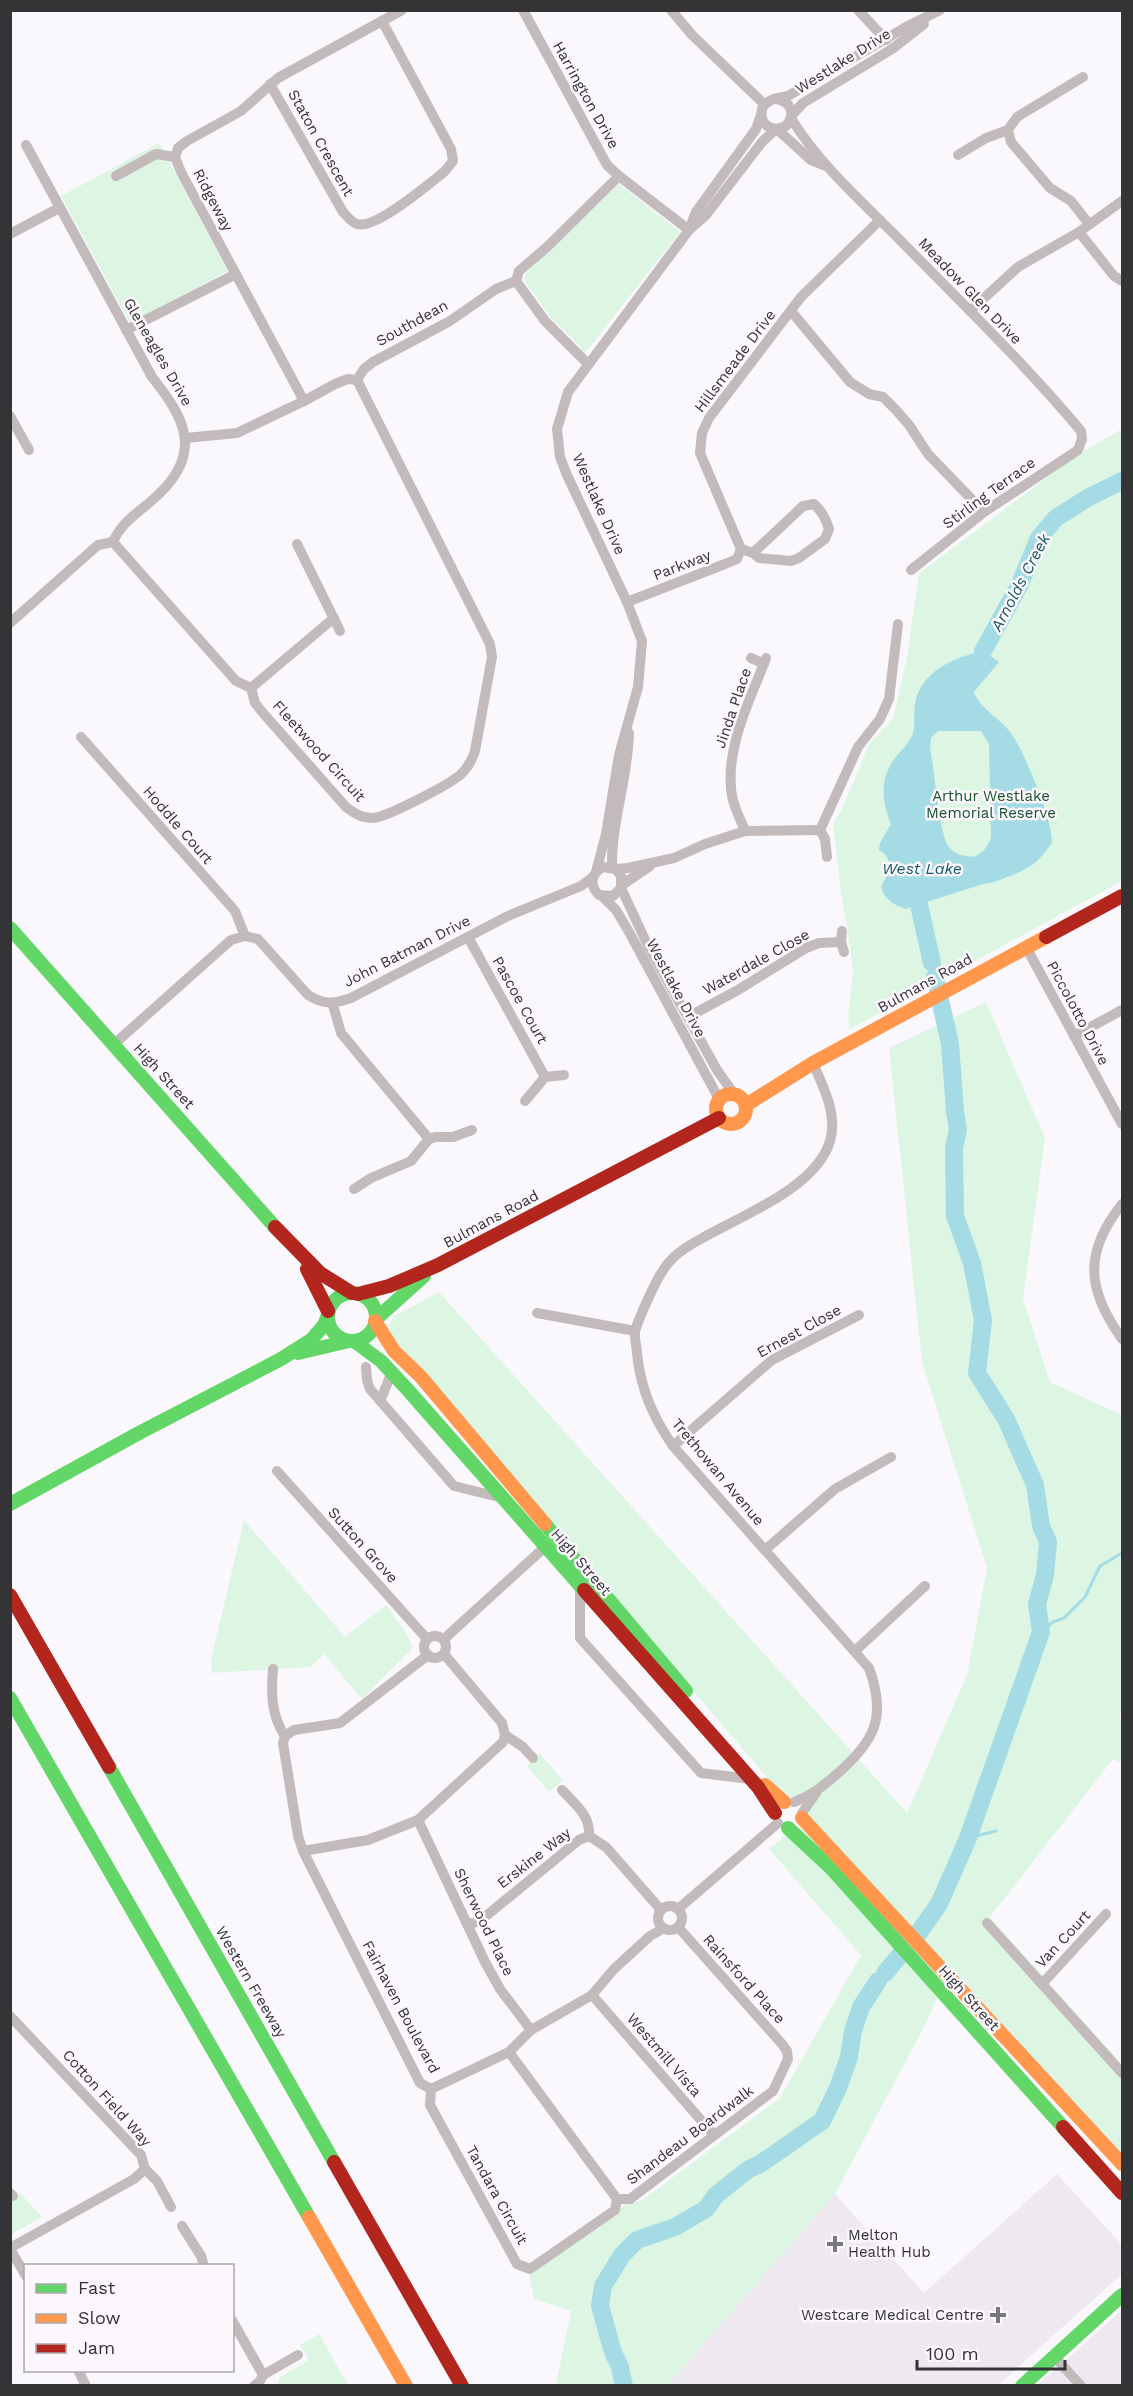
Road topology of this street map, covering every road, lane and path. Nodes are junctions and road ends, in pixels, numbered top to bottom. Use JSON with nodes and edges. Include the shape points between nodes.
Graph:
{"nodes":[{"id":1,"x":402,"y":10,"type":"edge"},
{"id":2,"x":523,"y":10,"type":"edge"},
{"id":3,"x":671,"y":10,"type":"edge"},
{"id":4,"x":858,"y":10,"type":"edge"},
{"id":5,"x":940,"y":10,"type":"edge"},
{"id":6,"x":382,"y":21,"type":"junction"},
{"id":7,"x":886,"y":40,"type":"junction"},
{"id":8,"x":1083,"y":77,"type":"dead end"},
{"id":9,"x":270,"y":84,"type":"junction"},
{"id":10,"x":776,"y":99,"type":"junction"},
{"id":11,"x":763,"y":110,"type":"junction"},
{"id":12,"x":791,"y":117,"type":"junction"},
{"id":13,"x":776,"y":130,"type":"junction"},
{"id":14,"x":1008,"y":130,"type":"junction"},
{"id":15,"x":26,"y":145,"type":"dead end"},
{"id":16,"x":958,"y":155,"type":"dead end"},
{"id":17,"x":175,"y":158,"type":"junction"},
{"id":18,"x":829,"y":168,"type":"junction"},
{"id":19,"x":116,"y":176,"type":"dead end"},
{"id":20,"x":619,"y":176,"type":"junction"},
{"id":21,"x":1122,"y":201,"type":"edge"},
{"id":22,"x":59,"y":208,"type":"junction"},
{"id":23,"x":880,"y":220,"type":"junction"},
{"id":24,"x":1089,"y":224,"type":"junction"},
{"id":25,"x":689,"y":231,"type":"junction"},
{"id":26,"x":1079,"y":232,"type":"junction"},
{"id":27,"x":10,"y":234,"type":"edge"},
{"id":28,"x":236,"y":274,"type":"junction"},
{"id":29,"x":516,"y":281,"type":"junction"},
{"id":30,"x":1122,"y":281,"type":"edge"},
{"id":31,"x":791,"y":311,"type":"junction"},
{"id":32,"x":970,"y":311,"type":"junction"},
{"id":33,"x":126,"y":330,"type":"junction"},
{"id":34,"x":587,"y":363,"type":"junction"},
{"id":35,"x":357,"y":380,"type":"junction"},
{"id":36,"x":304,"y":401,"type":"junction"},
{"id":37,"x":10,"y":416,"type":"edge"},
{"id":38,"x":186,"y":438,"type":"junction"},
{"id":39,"x":1082,"y":439,"type":"joint"},
{"id":40,"x":29,"y":450,"type":"dead end"},
{"id":41,"x":984,"y":512,"type":"junction"},
{"id":42,"x":113,"y":542,"type":"junction"},
{"id":43,"x":297,"y":544,"type":"dead end"},
{"id":44,"x":741,"y":549,"type":"junction"},
{"id":45,"x":753,"y":553,"type":"junction"},
{"id":46,"x":911,"y":570,"type":"dead end"},
{"id":47,"x":627,"y":602,"type":"junction"},
{"id":48,"x":334,"y":618,"type":"junction"},
{"id":49,"x":10,"y":623,"type":"edge"},
{"id":50,"x":898,"y":624,"type":"dead end"},
{"id":51,"x":340,"y":631,"type":"dead end"},
{"id":52,"x":752,"y":658,"type":"dead end"},
{"id":53,"x":251,"y":688,"type":"junction"},
{"id":54,"x":630,"y":715,"type":"junction"},
{"id":55,"x":81,"y":737,"type":"dead end"},
{"id":56,"x":820,"y":830,"type":"junction"},
{"id":57,"x":745,"y":831,"type":"junction"},
{"id":58,"x":828,"y":857,"type":"dead end"},
{"id":59,"x":658,"y":861,"type":"junction"},
{"id":60,"x":614,"y":868,"type":"junction"},
{"id":61,"x":594,"y":874,"type":"junction"},
{"id":62,"x":622,"y":886,"type":"junction"},
{"id":63,"x":560,"y":895,"type":"junction"},
{"id":64,"x":600,"y":895,"type":"junction"},
{"id":65,"x":1122,"y":896,"type":"edge"},
{"id":66,"x":10,"y":928,"type":"edge"},
{"id":67,"x":842,"y":931,"type":"dead end"},
{"id":68,"x":245,"y":936,"type":"junction"},
{"id":69,"x":468,"y":937,"type":"junction"},
{"id":70,"x":1026,"y":947,"type":"junction"},
{"id":71,"x":333,"y":1005,"type":"junction"},
{"id":72,"x":1122,"y":1010,"type":"edge"},
{"id":73,"x":688,"y":1017,"type":"junction"},
{"id":74,"x":1074,"y":1036,"type":"junction"},
{"id":75,"x":113,"y":1045,"type":"junction"},
{"id":76,"x":813,"y":1063,"type":"junction"},
{"id":77,"x":564,"y":1075,"type":"dead end"},
{"id":78,"x":545,"y":1077,"type":"junction"},
{"id":79,"x":734,"y":1094,"type":"junction"},
{"id":80,"x":719,"y":1099,"type":"junction"},
{"id":81,"x":525,"y":1101,"type":"dead end"},
{"id":82,"x":746,"y":1105,"type":"junction"},
{"id":83,"x":719,"y":1118,"type":"junction"},
{"id":84,"x":1122,"y":1124,"type":"edge"},
{"id":85,"x":472,"y":1130,"type":"dead end"},
{"id":86,"x":429,"y":1139,"type":"junction"},
{"id":87,"x":354,"y":1189,"type":"dead end"},
{"id":88,"x":1122,"y":1204,"type":"edge"},
{"id":89,"x":293,"y":1247,"type":"junction"},
{"id":90,"x":438,"y":1265,"type":"junction"},
{"id":91,"x":355,"y":1294,"type":"junction"},
{"id":92,"x":328,"y":1313,"type":"junction"},
{"id":93,"x":537,"y":1313,"type":"dead end"},
{"id":94,"x":859,"y":1315,"type":"dead end"},
{"id":95,"x":375,"y":1320,"type":"junction"},
{"id":96,"x":635,"y":1331,"type":"junction"},
{"id":97,"x":1122,"y":1339,"type":"edge"},
{"id":98,"x":351,"y":1341,"type":"junction"},
{"id":99,"x":281,"y":1359,"type":"junction"},
{"id":100,"x":366,"y":1367,"type":"dead end"},
{"id":101,"x":392,"y":1372,"type":"junction"},
{"id":102,"x":380,"y":1401,"type":"junction"},
{"id":103,"x":673,"y":1446,"type":"junction"},
{"id":104,"x":891,"y":1457,"type":"dead end"},
{"id":105,"x":277,"y":1471,"type":"dead end"},
{"id":106,"x":504,"y":1498,"type":"junction"},
{"id":107,"x":10,"y":1504,"type":"edge"},
{"id":108,"x":546,"y":1546,"type":"junction"},
{"id":109,"x":765,"y":1550,"type":"junction"},
{"id":110,"x":580,"y":1586,"type":"junction"},
{"id":111,"x":925,"y":1586,"type":"dead end"},
{"id":112,"x":10,"y":1595,"type":"edge"},
{"id":113,"x":427,"y":1639,"type":"junction"},
{"id":114,"x":444,"y":1639,"type":"junction"},
{"id":115,"x":855,"y":1651,"type":"junction"},
{"id":116,"x":444,"y":1654,"type":"junction"},
{"id":117,"x":428,"y":1655,"type":"junction"},
{"id":118,"x":273,"y":1669,"type":"dead end"},
{"id":119,"x":10,"y":1698,"type":"edge"},
{"id":120,"x":505,"y":1735,"type":"junction"},
{"id":121,"x":285,"y":1736,"type":"junction"},
{"id":122,"x":533,"y":1758,"type":"dead end"},
{"id":123,"x":750,"y":1779,"type":"junction"},
{"id":124,"x":562,"y":1790,"type":"dead end"},
{"id":125,"x":796,"y":1809,"type":"junction"},
{"id":126,"x":418,"y":1820,"type":"junction"},
{"id":127,"x":780,"y":1821,"type":"junction"},
{"id":128,"x":589,"y":1836,"type":"junction"},
{"id":129,"x":303,"y":1851,"type":"junction"},
{"id":130,"x":678,"y":1908,"type":"junction"},
{"id":131,"x":661,"y":1910,"type":"junction"},
{"id":132,"x":1106,"y":1914,"type":"dead end"},
{"id":133,"x":987,"y":1923,"type":"dead end"},
{"id":134,"x":468,"y":1925,"type":"junction"},
{"id":135,"x":678,"y":1927,"type":"junction"},
{"id":136,"x":664,"y":1928,"type":"junction"},
{"id":137,"x":1042,"y":1984,"type":"junction"},
{"id":138,"x":592,"y":1995,"type":"junction"},
{"id":139,"x":13,"y":2023,"type":"edge"},
{"id":140,"x":531,"y":2030,"type":"junction"},
{"id":141,"x":788,"y":2051,"type":"joint"},
{"id":142,"x":510,"y":2052,"type":"junction"},
{"id":143,"x":1122,"y":2073,"type":"edge"},
{"id":144,"x":431,"y":2089,"type":"junction"},
{"id":145,"x":714,"y":2135,"type":"junction"},
{"id":146,"x":1122,"y":2164,"type":"edge"},
{"id":147,"x":145,"y":2169,"type":"junction"},
{"id":148,"x":1122,"y":2193,"type":"edge"},
{"id":149,"x":617,"y":2199,"type":"junction"},
{"id":150,"x":171,"y":2206,"type":"dead end"},
{"id":151,"x":182,"y":2226,"type":"dead end"},
{"id":152,"x":10,"y":2248,"type":"edge"},
{"id":153,"x":204,"y":2264,"type":"edge"},
{"id":154,"x":24,"y":2272,"type":"edge"},
{"id":155,"x":1120,"y":2296,"type":"edge"},
{"id":156,"x":234,"y":2324,"type":"edge"},
{"id":157,"x":298,"y":2355,"type":"dead end"},
{"id":158,"x":1054,"y":2356,"type":"junction"},
{"id":159,"x":260,"y":2382,"type":"edge"},
{"id":160,"x":406,"y":2385,"type":"edge"},
{"id":161,"x":462,"y":2385,"type":"edge"},
{"id":162,"x":1022,"y":2385,"type":"edge"},
{"id":163,"x":1081,"y":2385,"type":"edge"}],
"edges":[{"from":1,"to":6,"type":"street","name":"Ridgeway"},
{"from":2,"to":20,"type":"street","name":"Harrington Drive","via":[[607,165]]},
{"from":3,"to":11,"type":"street"},
{"from":4,"to":7,"type":"street"},
{"from":5,"to":7,"type":"street","name":"Westlake Drive"},
{"from":5,"to":12,"type":"street","name":"Westlake Drive","via":[[891,49],[803,103]]},
{"from":6,"to":9,"type":"street","name":"Ridgeway"},
{"from":6,"to":9,"type":"street","name":"Staton Crescent","via":[[451,149],[453,161],[446,171],[379,219],[356,224],[343,212]]},
{"from":7,"to":10,"type":"street","name":"Westlake Drive","via":[[788,96]]},
{"from":8,"to":14,"type":"street","via":[[1017,117]]},
{"from":9,"to":17,"type":"street","name":"Ridgeway","via":[[235,115],[178,148]]},
{"from":10,"to":11,"type":"street"},
{"from":10,"to":12,"type":"street","via":[[789,105]]},
{"from":11,"to":13,"type":"street","via":[[764,123]]},
{"from":11,"to":25,"type":"street","name":"Westlake Drive","via":[[756,129],[696,212]]},
{"from":12,"to":13,"type":"street","via":[[786,126]]},
{"from":12,"to":18,"type":"street","name":"Meadow Glen Drive","via":[[805,141]]},
{"from":13,"to":18,"type":"street","name":"Meadow Glen Drive","via":[[811,160]]},
{"from":13,"to":25,"type":"street","name":"Westlake Drive"},
{"from":14,"to":16,"type":"street"},
{"from":14,"to":24,"type":"street","via":[[1011,142],[1050,188],[1071,201]]},
{"from":15,"to":22,"type":"street","name":"Gleneagles Drive"},
{"from":17,"to":19,"type":"street","via":[[156,154]]},
{"from":17,"to":28,"type":"street","name":"Ridgeway"},
{"from":18,"to":23,"type":"street","name":"Meadow Glen Drive"},
{"from":20,"to":25,"type":"street","name":"Harrington Drive"},
{"from":20,"to":29,"type":"street","name":"Southdean","via":[[519,271]]},
{"from":21,"to":24,"type":"street"},
{"from":22,"to":27,"type":"street"},
{"from":22,"to":33,"type":"street","name":"Gleneagles Drive"},
{"from":23,"to":31,"type":"street","name":"Hillsmeade Drive"},
{"from":23,"to":32,"type":"street","name":"Meadow Glen Drive"},
{"from":24,"to":26,"type":"street"},
{"from":25,"to":34,"type":"street","name":"Westlake Drive"},
{"from":26,"to":30,"type":"street"},
{"from":26,"to":32,"type":"street","via":[[1018,267]]},
{"from":28,"to":33,"type":"street"},
{"from":28,"to":36,"type":"street","name":"Ridgeway"},
{"from":29,"to":34,"type":"street","via":[[545,321]]},
{"from":29,"to":35,"type":"street","name":"Southdean","via":[[373,362]]},
{"from":31,"to":41,"type":"street","via":[[850,382],[868,394],[883,397],[896,410],[928,454]]},
{"from":31,"to":44,"type":"street","name":"Hillsmeade Drive","via":[[709,418],[702,433],[700,453]]},
{"from":32,"to":39,"type":"street","name":"Meadow Glen Drive","via":[[1081,430]]},
{"from":33,"to":38,"type":"street","name":"Gleneagles Drive","via":[[169,399]]},
{"from":34,"to":47,"type":"street","name":"Westlake Drive","via":[[568,392],[556,429],[560,457]]},
{"from":35,"to":36,"type":"street","name":"Southdean","via":[[348,378]]},
{"from":35,"to":53,"type":"street","name":"Fleetwood Circuit","via":[[490,644],[492,657],[471,764],[459,775],[390,813],[372,818],[359,816],[346,807],[263,713]]},
{"from":36,"to":38,"type":"street","name":"Southdean","via":[[237,433]]},
{"from":37,"to":40,"type":"street"},
{"from":38,"to":42,"type":"street","via":[[180,469],[161,493],[120,527]]},
{"from":39,"to":41,"type":"street","name":"Stirling Terrace","via":[[1078,450]]},
{"from":41,"to":46,"type":"street","name":"Stirling Terrace"},
{"from":42,"to":49,"type":"street","via":[[98,545]]},
{"from":42,"to":53,"type":"street","name":"Fleetwood Circuit","via":[[236,681]]},
{"from":43,"to":48,"type":"street"},
{"from":44,"to":45,"type":"street"},
{"from":44,"to":47,"type":"street","name":"Parkway","via":[[737,559]]},
{"from":45,"to":45,"type":"street","via":[[803,506],[814,504],[830,529],[825,539],[791,561],[759,558]]},
{"from":47,"to":54,"type":"street","name":"Westlake Drive","via":[[642,641],[638,687]]},
{"from":48,"to":51,"type":"street"},
{"from":48,"to":53,"type":"street"},
{"from":50,"to":56,"type":"street","via":[[889,699],[858,747]]},
{"from":52,"to":57,"type":"street","name":"Jinda Place","via":[[765,661],[731,756],[730,778],[732,799]]},
{"from":54,"to":60,"type":"street","name":"Westlake Drive","via":[[628,760],[613,838]]},
{"from":54,"to":61,"type":"street","name":"Westlake Drive"},
{"from":55,"to":68,"type":"street","name":"Hoddle Court","via":[[235,911]]},
{"from":56,"to":57,"type":"street"},
{"from":56,"to":58,"type":"street"},
{"from":57,"to":59,"type":"street"},
{"from":59,"to":60,"type":"street"},
{"from":59,"to":62,"type":"street"},
{"from":60,"to":61,"type":"street","via":[[603,867]]},
{"from":60,"to":62,"type":"street","via":[[621,876]]},
{"from":61,"to":63,"type":"street","name":"John Batman Drive","via":[[581,886]]},
{"from":61,"to":64,"type":"street","via":[[593,887]]},
{"from":62,"to":64,"type":"street","via":[[613,896]]},
{"from":62,"to":73,"type":"street","name":"Westlake Drive","via":[[648,945]]},
{"from":63,"to":64,"type":"street","name":"John Batman Drive"},
{"from":63,"to":69,"type":"street","name":"John Batman Drive"},
{"from":64,"to":80,"type":"street","name":"Westlake Drive","via":[[630,932]]},
{"from":65,"to":70,"type":"main road","name":"Bulmans Road"},
{"from":66,"to":75,"type":"main road","name":"High Street"},
{"from":67,"to":73,"type":"street","name":"Waterdale Close","via":[[843,947],[819,943],[806,948]]},
{"from":68,"to":71,"type":"street","name":"John Batman Drive","via":[[258,939],[308,995]]},
{"from":68,"to":75,"type":"street","via":[[231,940]]},
{"from":69,"to":71,"type":"street","name":"John Batman Drive"},
{"from":69,"to":78,"type":"street","name":"Pascoe Court"},
{"from":70,"to":74,"type":"street","name":"Piccolotto Drive"},
{"from":70,"to":76,"type":"main road","name":"Bulmans Road"},
{"from":71,"to":86,"type":"street","via":[[341,1033]]},
{"from":72,"to":74,"type":"street"},
{"from":73,"to":79,"type":"street","name":"Westlake Drive"},
{"from":74,"to":84,"type":"street","name":"Piccolotto Drive"},
{"from":75,"to":89,"type":"main road","name":"High Street"},
{"from":76,"to":82,"type":"main road","name":"Bulmans Road"},
{"from":76,"to":96,"type":"street","name":"Trethowan Avenue","via":[[832,1119],[830,1141],[821,1162],[792,1188],[672,1259],[655,1284]]},
{"from":77,"to":78,"type":"street"},
{"from":78,"to":81,"type":"street"},
{"from":79,"to":80,"type":"main road"},
{"from":79,"to":82,"type":"main road"},
{"from":80,"to":83,"type":"main road"},
{"from":82,"to":83,"type":"main road","via":[[745,1115],[738,1122],[728,1124]]},
{"from":83,"to":90,"type":"main road","name":"Bulmans Road"},
{"from":85,"to":86,"type":"street"},
{"from":86,"to":87,"type":"street","via":[[411,1161]]},
{"from":88,"to":97,"type":"street","via":[[1100,1239],[1095,1260],[1098,1298],[1105,1316]]},
{"from":89,"to":91,"type":"main road","name":"High Street","via":[[335,1286]]},
{"from":89,"to":92,"type":"main road","name":"High Street","via":[[315,1280]]},
{"from":90,"to":91,"type":"main road","name":"Bulmans Road","via":[[389,1286]]},
{"from":90,"to":95,"type":"main road","name":"Bulmans Road"},
{"from":91,"to":92,"type":"main road","via":[[338,1297]]},
{"from":91,"to":95,"type":"main road","via":[[373,1306]]},
{"from":92,"to":98,"type":"main road","via":[[335,1335]]},
{"from":92,"to":99,"type":"main road","via":[[324,1325],[311,1340]]},
{"from":93,"to":96,"type":"street"},
{"from":94,"to":103,"type":"street","name":"Ernest Close","via":[[772,1360]]},
{"from":95,"to":98,"type":"main road","via":[[366,1336]]},
{"from":95,"to":125,"type":"main road","name":"High Street","via":[[394,1350],[774,1795]]},
{"from":96,"to":103,"type":"street","name":"Trethowan Avenue","via":[[646,1401]]},
{"from":98,"to":99,"type":"main road"},
{"from":98,"to":101,"type":"main road","name":"High Street","via":[[370,1351]]},
{"from":99,"to":107,"type":"main road"},
{"from":100,"to":102,"type":"street","via":[[367,1380]]},
{"from":101,"to":102,"type":"street"},
{"from":101,"to":106,"type":"main road","name":"High Street"},
{"from":102,"to":106,"type":"street","via":[[454,1486]]},
{"from":103,"to":109,"type":"street","name":"Trethowan Avenue"},
{"from":104,"to":109,"type":"street","via":[[835,1489]]},
{"from":105,"to":113,"type":"street","name":"Sutton Grove"},
{"from":106,"to":108,"type":"main road","name":"High Street"},
{"from":108,"to":110,"type":"main road","name":"High Street"},
{"from":108,"to":114,"type":"street"},
{"from":109,"to":115,"type":"street","name":"Trethowan Avenue"},
{"from":110,"to":123,"type":"main road","name":"High Street"},
{"from":110,"to":123,"type":"street","via":[[580,1638],[603,1666],[700,1773]]},
{"from":111,"to":115,"type":"street"},
{"from":112,"to":161,"type":"main road","name":"Western Freeway"},
{"from":113,"to":114,"type":"street","via":[[436,1635]]},
{"from":113,"to":117,"type":"street","via":[[424,1645]]},
{"from":114,"to":116,"type":"street"},
{"from":115,"to":125,"type":"street","name":"Trethowan Avenue","via":[[869,1668],[877,1690],[876,1721],[860,1754]]},
{"from":116,"to":117,"type":"street","via":[[436,1658]]},
{"from":116,"to":120,"type":"street","via":[[493,1711]]},
{"from":117,"to":121,"type":"street","via":[[340,1723],[294,1730]]},
{"from":118,"to":121,"type":"street","name":"Fairhaven Boulevard","via":[[274,1713]]},
{"from":119,"to":160,"type":"main road"},
{"from":120,"to":122,"type":"street"},
{"from":120,"to":126,"type":"street","via":[[503,1742]]},
{"from":121,"to":129,"type":"street","name":"Fairhaven Boulevard","via":[[283,1752]]},
{"from":123,"to":127,"type":"main road","name":"High Street"},
{"from":124,"to":128,"type":"street","name":"Erskine Way","via":[[587,1819]]},
{"from":125,"to":127,"type":"main road","via":[[777,1808]]},
{"from":125,"to":127,"type":"main road","via":[[796,1826]]},
{"from":125,"to":146,"type":"main road","name":"High Street"},
{"from":126,"to":129,"type":"street","via":[[368,1840]]},
{"from":126,"to":134,"type":"street","name":"Sherwood Place"},
{"from":127,"to":130,"type":"street"},
{"from":127,"to":148,"type":"main road","name":"High Street","via":[[831,1868]]},
{"from":128,"to":131,"type":"street","name":"Erskine Way","via":[[606,1847]]},
{"from":128,"to":134,"type":"street","name":"Erskine Way","via":[[579,1839],[481,1920]]},
{"from":129,"to":144,"type":"street","name":"Fairhaven Boulevard","via":[[420,2083]]},
{"from":130,"to":131,"type":"street","via":[[668,1906]]},
{"from":130,"to":135,"type":"street","via":[[682,1916]]},
{"from":131,"to":136,"type":"street","via":[[659,1921]]},
{"from":132,"to":137,"type":"street","name":"Van Court"},
{"from":133,"to":137,"type":"street"},
{"from":134,"to":140,"type":"street","name":"Sherwood Place","via":[[500,1989]]},
{"from":135,"to":136,"type":"street"},
{"from":135,"to":141,"type":"street","name":"Rainsford Place"},
{"from":136,"to":138,"type":"street","name":"Fairhaven Boulevard","via":[[614,1969]]},
{"from":137,"to":143,"type":"street"},
{"from":138,"to":140,"type":"street","name":"Fairhaven Boulevard"},
{"from":138,"to":145,"type":"street","name":"Westmill Vista"},
{"from":139,"to":147,"type":"street","name":"Cotton Field Way","via":[[141,2155]]},
{"from":140,"to":142,"type":"street","name":"Fairhaven Boulevard"},
{"from":141,"to":145,"type":"street","name":"Shandeau Boardwalk","via":[[773,2091]]},
{"from":142,"to":144,"type":"street","name":"Fairhaven Boulevard"},
{"from":142,"to":149,"type":"street"},
{"from":144,"to":149,"type":"street","name":"Tandara Circuit","via":[[430,2104],[518,2264],[530,2268],[615,2210]]},
{"from":145,"to":149,"type":"street","name":"Shandeau Boardwalk","via":[[630,2199]]},
{"from":147,"to":150,"type":"street","name":"Cotton Field Way"},
{"from":147,"to":152,"type":"street","via":[[134,2179]]},
{"from":151,"to":153,"type":"street"},
{"from":152,"to":154,"type":"street"},
{"from":155,"to":158,"type":"main road"},
{"from":156,"to":159,"type":"street"},
{"from":157,"to":159,"type":"street"},
{"from":158,"to":162,"type":"main road"},
{"from":158,"to":163,"type":"street"}]}
